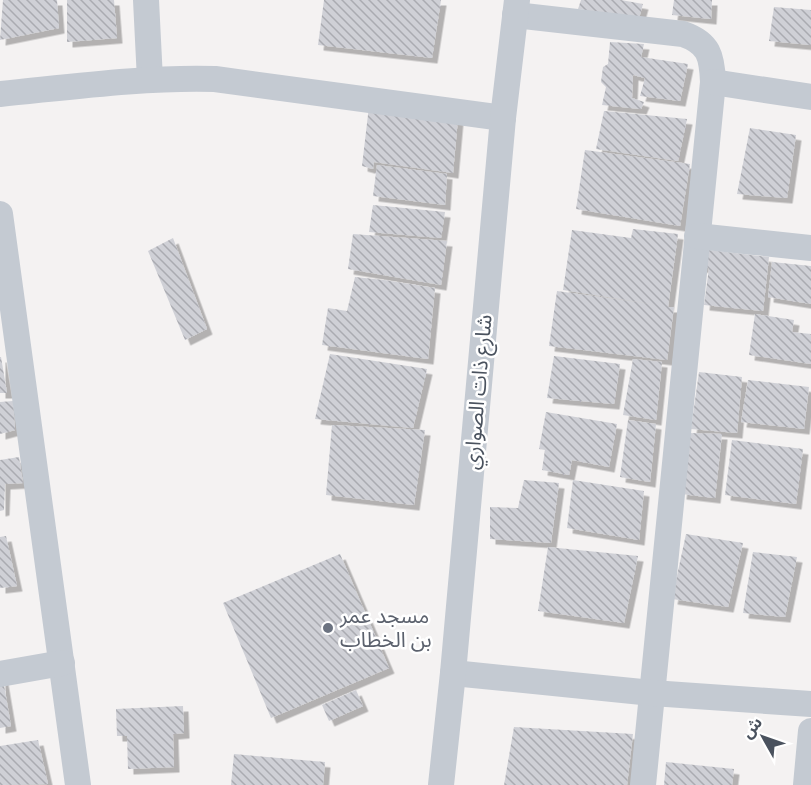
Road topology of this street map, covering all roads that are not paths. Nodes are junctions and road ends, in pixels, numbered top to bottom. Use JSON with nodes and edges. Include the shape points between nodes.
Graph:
{"nodes":[{"id":1,"x":146,"y":0,"type":"edge"},
{"id":2,"x":516,"y":8,"type":"edge"},
{"id":3,"x":150,"y":80,"type":"junction"},
{"id":4,"x":713,"y":82,"type":"junction"},
{"id":5,"x":0,"y":94,"type":"edge"},
{"id":6,"x":811,"y":97,"type":"edge"},
{"id":7,"x":503,"y":118,"type":"junction"},
{"id":8,"x":0,"y":214,"type":"edge"},
{"id":9,"x":697,"y":236,"type":"junction"},
{"id":10,"x":811,"y":248,"type":"edge"},
{"id":11,"x":8,"y":327,"type":"edge"},
{"id":12,"x":62,"y":663,"type":"junction"},
{"id":13,"x":453,"y":673,"type":"junction"},
{"id":14,"x":0,"y":674,"type":"edge"},
{"id":15,"x":652,"y":693,"type":"junction"},
{"id":16,"x":811,"y":704,"type":"edge"},
{"id":17,"x":811,"y":731,"type":"edge"},
{"id":18,"x":78,"y":785,"type":"edge"},
{"id":19,"x":441,"y":785,"type":"edge"},
{"id":20,"x":643,"y":785,"type":"edge"},
{"id":21,"x":806,"y":785,"type":"edge"}],
"edges":[{"from":1,"to":3,"type":"street"},
{"from":2,"to":4,"type":"street","via":[[694,38],[708,53]]},
{"from":2,"to":7,"type":"street","name":"شارع ذات الصواري"},
{"from":3,"to":5,"type":"street"},
{"from":3,"to":7,"type":"street","via":[[215,80]]},
{"from":4,"to":6,"type":"street"},
{"from":4,"to":9,"type":"street"},
{"from":7,"to":13,"type":"street","name":"شارع ذات الصواري"},
{"from":8,"to":11,"type":"street"},
{"from":9,"to":10,"type":"street"},
{"from":9,"to":15,"type":"street"},
{"from":11,"to":12,"type":"street"},
{"from":12,"to":14,"type":"street"},
{"from":12,"to":18,"type":"street"},
{"from":13,"to":15,"type":"street"},
{"from":13,"to":19,"type":"street","name":"شارع ذات الصواري"},
{"from":15,"to":16,"type":"street"},
{"from":15,"to":20,"type":"street"},
{"from":17,"to":21,"type":"street"}]}
